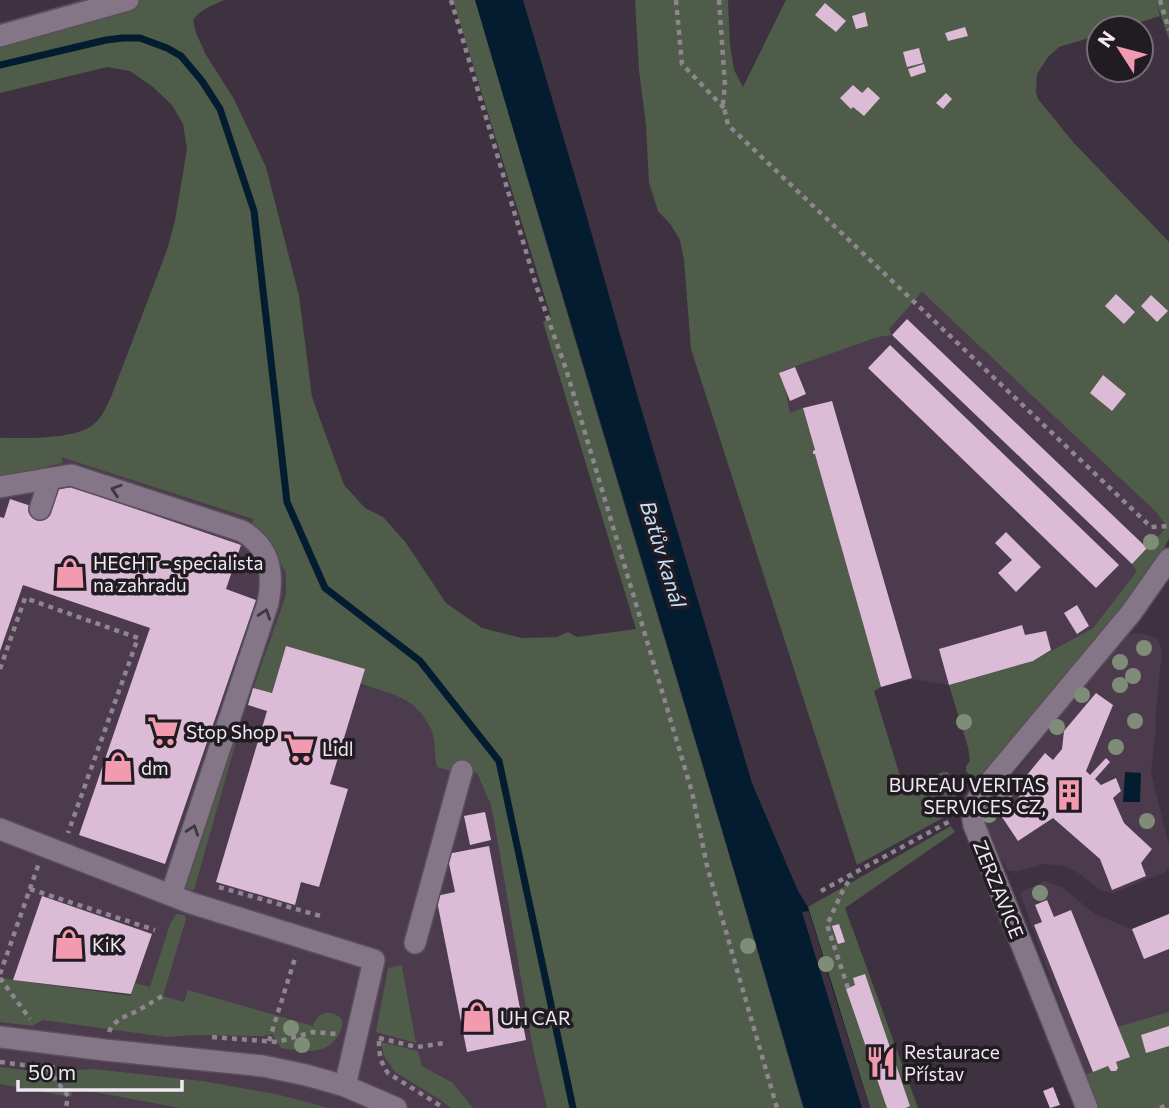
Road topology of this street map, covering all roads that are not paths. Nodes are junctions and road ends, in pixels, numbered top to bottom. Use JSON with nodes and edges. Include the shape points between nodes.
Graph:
{"nodes":[{"id":1,"x":128,"y":0,"type":"edge"},
{"id":2,"x":0,"y":36,"type":"edge"},
{"id":3,"x":48,"y":479,"type":"junction"},
{"id":4,"x":0,"y":487,"type":"edge"},
{"id":5,"x":40,"y":509,"type":"dead end"},
{"id":6,"x":1169,"y":559,"type":"edge"},
{"id":7,"x":462,"y":771,"type":"dead end"},
{"id":8,"x":0,"y":829,"type":"edge"},
{"id":9,"x":171,"y":895,"type":"junction"},
{"id":10,"x":415,"y":943,"type":"dead end"},
{"id":11,"x":0,"y":1037,"type":"edge"},
{"id":12,"x":345,"y":1086,"type":"junction"},
{"id":13,"x":396,"y":1108,"type":"edge"},
{"id":14,"x":1087,"y":1108,"type":"edge"}],
"edges":[{"from":1,"to":2,"type":"street"},
{"from":3,"to":4,"type":"street"},
{"from":3,"to":5,"type":"street"},
{"from":9,"to":3,"type":"street","one_way":true,"via":[[268,603],[270,567],[256,541],[242,531],[71,475]]},
{"from":6,"to":14,"type":"street","name":"ZERZAVICE","via":[[1131,613],[985,788],[972,811]]},
{"from":7,"to":10,"type":"street"},
{"from":8,"to":9,"type":"street"},
{"from":9,"to":12,"type":"street","via":[[374,960]]},
{"from":11,"to":12,"type":"street","via":[[263,1066]]},
{"from":12,"to":13,"type":"street"}]}
